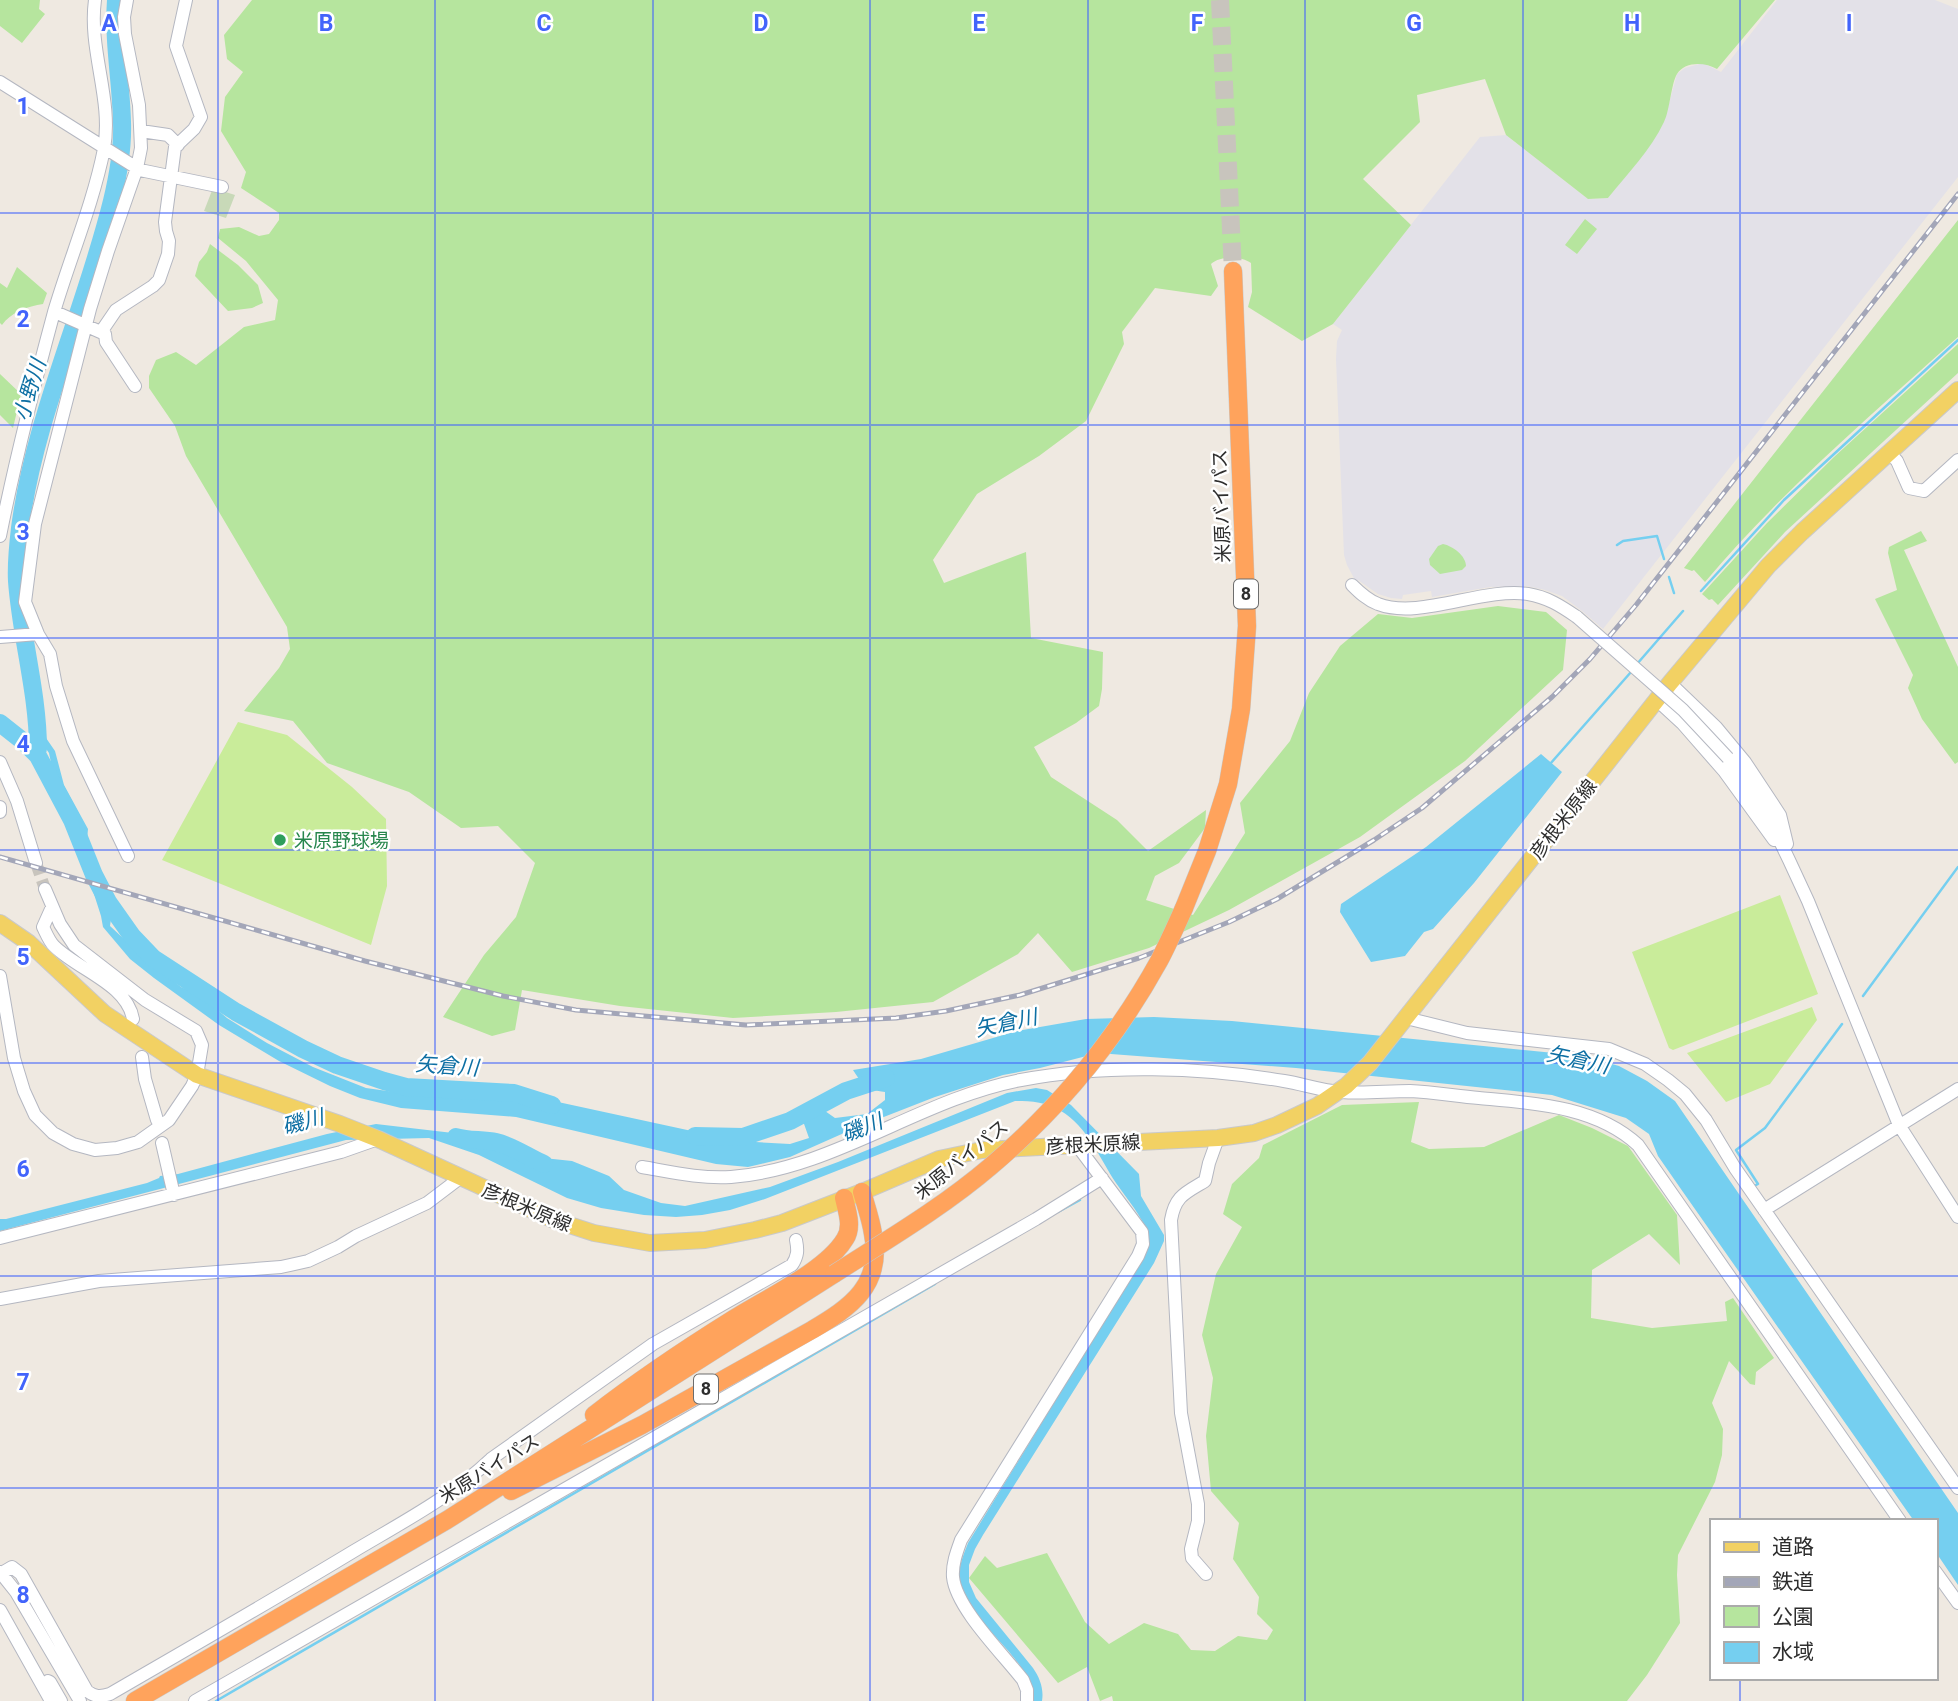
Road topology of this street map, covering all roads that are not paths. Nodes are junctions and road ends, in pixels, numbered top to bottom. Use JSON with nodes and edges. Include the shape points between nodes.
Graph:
{"nodes":[{"id":1,"x":95,"y":0,"type":"edge"},
{"id":2,"x":127,"y":0,"type":"edge"},
{"id":3,"x":186,"y":0,"type":"edge"},
{"id":4,"x":0,"y":82,"type":"edge"},
{"id":5,"x":141,"y":131,"type":"junction"},
{"id":6,"x":178,"y":145,"type":"junction"},
{"id":7,"x":108,"y":149,"type":"junction"},
{"id":8,"x":135,"y":167,"type":"junction"},
{"id":9,"x":172,"y":176,"type":"junction"},
{"id":10,"x":222,"y":187,"type":"dead end"},
{"id":11,"x":1233,"y":271,"type":"tunnel mouth"},
{"id":12,"x":58,"y":313,"type":"junction"},
{"id":13,"x":85,"y":324,"type":"junction"},
{"id":14,"x":101,"y":332,"type":"junction"},
{"id":15,"x":135,"y":386,"type":"dead end"},
{"id":16,"x":1958,"y":390,"type":"edge"},
{"id":17,"x":1889,"y":452,"type":"junction"},
{"id":18,"x":1958,"y":460,"type":"edge"},
{"id":19,"x":0,"y":536,"type":"edge"},
{"id":20,"x":1352,"y":585,"type":"dead end"},
{"id":21,"x":38,"y":634,"type":"junction"},
{"id":22,"x":3,"y":638,"type":"edge"},
{"id":23,"x":1670,"y":683,"type":"junction"},
{"id":24,"x":1657,"y":700,"type":"junction"},
{"id":25,"x":0,"y":762,"type":"edge"},
{"id":26,"x":128,"y":856,"type":"dead end"},
{"id":27,"x":1789,"y":860,"type":"junction"},
{"id":28,"x":36,"y":863,"type":"tunnel mouth"},
{"id":29,"x":45,"y":888,"type":"tunnel mouth"},
{"id":30,"x":52,"y":907,"type":"junction"},
{"id":31,"x":0,"y":923,"type":"edge"},
{"id":32,"x":0,"y":976,"type":"edge"},
{"id":33,"x":134,"y":1019,"type":"dead end"},
{"id":34,"x":1403,"y":1022,"type":"junction"},
{"id":35,"x":142,"y":1057,"type":"dead end"},
{"id":36,"x":197,"y":1075,"type":"junction"},
{"id":37,"x":1342,"y":1089,"type":"junction"},
{"id":38,"x":1958,"y":1089,"type":"edge"},
{"id":39,"x":157,"y":1120,"type":"dead end"},
{"id":40,"x":1899,"y":1125,"type":"junction"},
{"id":41,"x":1218,"y":1138,"type":"junction"},
{"id":42,"x":378,"y":1139,"type":"junction"},
{"id":43,"x":162,"y":1143,"type":"dead end"},
{"id":44,"x":1080,"y":1144,"type":"junction"},
{"id":45,"x":642,"y":1167,"type":"dead end"},
{"id":46,"x":460,"y":1178,"type":"junction"},
{"id":47,"x":1102,"y":1178,"type":"junction"},
{"id":48,"x":173,"y":1191,"type":"junction"},
{"id":49,"x":862,"y":1192,"type":"junction"},
{"id":50,"x":844,"y":1198,"type":"junction"},
{"id":51,"x":1764,"y":1210,"type":"junction"},
{"id":52,"x":1958,"y":1217,"type":"edge"},
{"id":53,"x":0,"y":1238,"type":"edge"},
{"id":54,"x":796,"y":1240,"type":"dead end"},
{"id":55,"x":0,"y":1299,"type":"edge"},
{"id":56,"x":514,"y":1478,"type":"junction"},
{"id":57,"x":1958,"y":1488,"type":"edge"},
{"id":58,"x":1899,"y":1519,"type":"edge"},
{"id":59,"x":447,"y":1520,"type":"junction"},
{"id":60,"x":0,"y":1573,"type":"edge"},
{"id":61,"x":1206,"y":1574,"type":"dead end"},
{"id":62,"x":1937,"y":1574,"type":"edge"},
{"id":63,"x":1958,"y":1603,"type":"edge"},
{"id":64,"x":0,"y":1610,"type":"edge"},
{"id":65,"x":40,"y":1681,"type":"junction"},
{"id":66,"x":51,"y":1701,"type":"edge"},
{"id":67,"x":61,"y":1701,"type":"edge"},
{"id":68,"x":80,"y":1701,"type":"edge"},
{"id":69,"x":135,"y":1701,"type":"edge"},
{"id":70,"x":195,"y":1701,"type":"edge"},
{"id":71,"x":1027,"y":1701,"type":"edge"}],
"edges":[{"from":1,"to":7,"type":"street"},
{"from":2,"to":5,"type":"street","via":[[125,34]]},
{"from":3,"to":6,"type":"street","via":[[176,46],[201,117]]},
{"from":4,"to":7,"type":"street"},
{"from":5,"to":6,"type":"street","via":[[168,135]]},
{"from":5,"to":8,"type":"street"},
{"from":6,"to":9,"type":"street"},
{"from":7,"to":8,"type":"street"},
{"from":7,"to":12,"type":"street"},
{"from":8,"to":9,"type":"street"},
{"from":8,"to":13,"type":"street"},
{"from":9,"to":10,"type":"street"},
{"from":9,"to":14,"type":"street","via":[[164,268],[153,286],[120,306]]},
{"from":11,"to":56,"type":"highway","name":"米原バイパス","number":"8","bridge":true,"via":[[1247,626],[1241,709],[1227,784],[1206,851],[1160,960],[1110,1039],[1074,1084],[990,1167],[937,1208]]},
{"from":12,"to":13,"type":"street"},
{"from":12,"to":19,"type":"street"},
{"from":13,"to":14,"type":"street"},
{"from":13,"to":21,"type":"street","via":[[29,560],[25,602]]},
{"from":14,"to":15,"type":"street"},
{"from":16,"to":17,"type":"main road","name":"彦根米原線"},
{"from":17,"to":18,"type":"street","via":[[1909,488],[1924,491]]},
{"from":17,"to":23,"type":"main road","name":"彦根米原線","via":[[1768,566]]},
{"from":20,"to":27,"type":"street","bridge":true,"via":[[1378,604],[1396,608],[1508,594],[1544,598],[1561,606],[1683,710],[1728,758],[1768,814]]},
{"from":21,"to":22,"type":"street"},
{"from":21,"to":26,"type":"street","via":[[50,654],[74,741]]},
{"from":23,"to":24,"type":"main road","name":"彦根米原線"},
{"from":23,"to":27,"type":"street","via":[[1735,748],[1759,782],[1780,816]]},
{"from":24,"to":27,"type":"street","via":[[1724,771]]},
{"from":24,"to":34,"type":"main road","name":"彦根米原線"},
{"from":25,"to":28,"type":"street"},
{"from":27,"to":40,"type":"street"},
{"from":29,"to":30,"type":"street"},
{"from":30,"to":33,"type":"street","via":[[43,927],[54,945],[123,996]]},
{"from":30,"to":36,"type":"street","via":[[74,945],[137,994],[197,1031],[202,1045]]},
{"from":31,"to":36,"type":"main road","name":"彦根米原線","via":[[29,943],[105,1014]]},
{"from":32,"to":36,"type":"street","via":[[24,1091],[35,1115],[73,1144],[95,1150],[138,1142],[169,1120]]},
{"from":34,"to":37,"type":"main road","name":"彦根米原線"},
{"from":34,"to":51,"type":"street","via":[[1609,1049],[1645,1065],[1685,1094]]},
{"from":35,"to":39,"type":"street"},
{"from":36,"to":42,"type":"main road","name":"彦根米原線"},
{"from":37,"to":41,"type":"main road","name":"彦根米原線","via":[[1277,1125]]},
{"from":37,"to":45,"type":"street","via":[[1227,1074],[1112,1069],[983,1088],[827,1154],[767,1172],[709,1177]]},
{"from":37,"to":58,"type":"street","via":[[1526,1102],[1565,1109],[1624,1132],[1649,1158]]},
{"from":38,"to":40,"type":"street"},
{"from":40,"to":51,"type":"street"},
{"from":40,"to":52,"type":"street"},
{"from":41,"to":44,"type":"main road","name":"彦根米原線"},
{"from":41,"to":61,"type":"street","via":[[1205,1181],[1180,1196],[1171,1220],[1181,1413],[1198,1504],[1191,1549],[1192,1558]]},
{"from":42,"to":46,"type":"main road","name":"彦根米原線"},
{"from":42,"to":48,"type":"street","via":[[341,1152]]},
{"from":43,"to":48,"type":"street"},
{"from":44,"to":47,"type":"street"},
{"from":44,"to":49,"type":"main road","name":"彦根米原線","via":[[982,1150],[950,1157]]},
{"from":46,"to":50,"type":"main road","name":"彦根米原線","via":[[554,1220],[650,1243],[705,1240],[755,1230]]},
{"from":46,"to":55,"type":"street","via":[[427,1203],[308,1261],[99,1281]]},
{"from":47,"to":70,"type":"street"},
{"from":47,"to":71,"type":"street","via":[[1142,1232],[1143,1244],[961,1540],[953,1569],[958,1595],[1023,1680]]},
{"from":48,"to":53,"type":"street"},
{"from":49,"to":50,"type":"main road","name":"彦根米原線"},
{"from":49,"to":59,"type":"highway","number":"8","via":[[874,1236],[874,1263],[870,1279],[853,1304],[642,1425]]},
{"from":50,"to":56,"type":"highway","number":"8","via":[[847,1236],[829,1258],[665,1363]]},
{"from":51,"to":57,"type":"street"},
{"from":54,"to":60,"type":"street","via":[[792,1265],[653,1344],[471,1479],[110,1694],[102,1697],[87,1691],[21,1574],[12,1567]]},
{"from":56,"to":59,"type":"highway","name":"米原バイパス","number":"8"},
{"from":59,"to":69,"type":"highway","name":"米原バイパス","number":"8"},
{"from":60,"to":68,"type":"street"},
{"from":62,"to":63,"type":"street"},
{"from":64,"to":65,"type":"street"},
{"from":65,"to":66,"type":"street"},
{"from":65,"to":67,"type":"street","via":[[50,1682]]}]}
